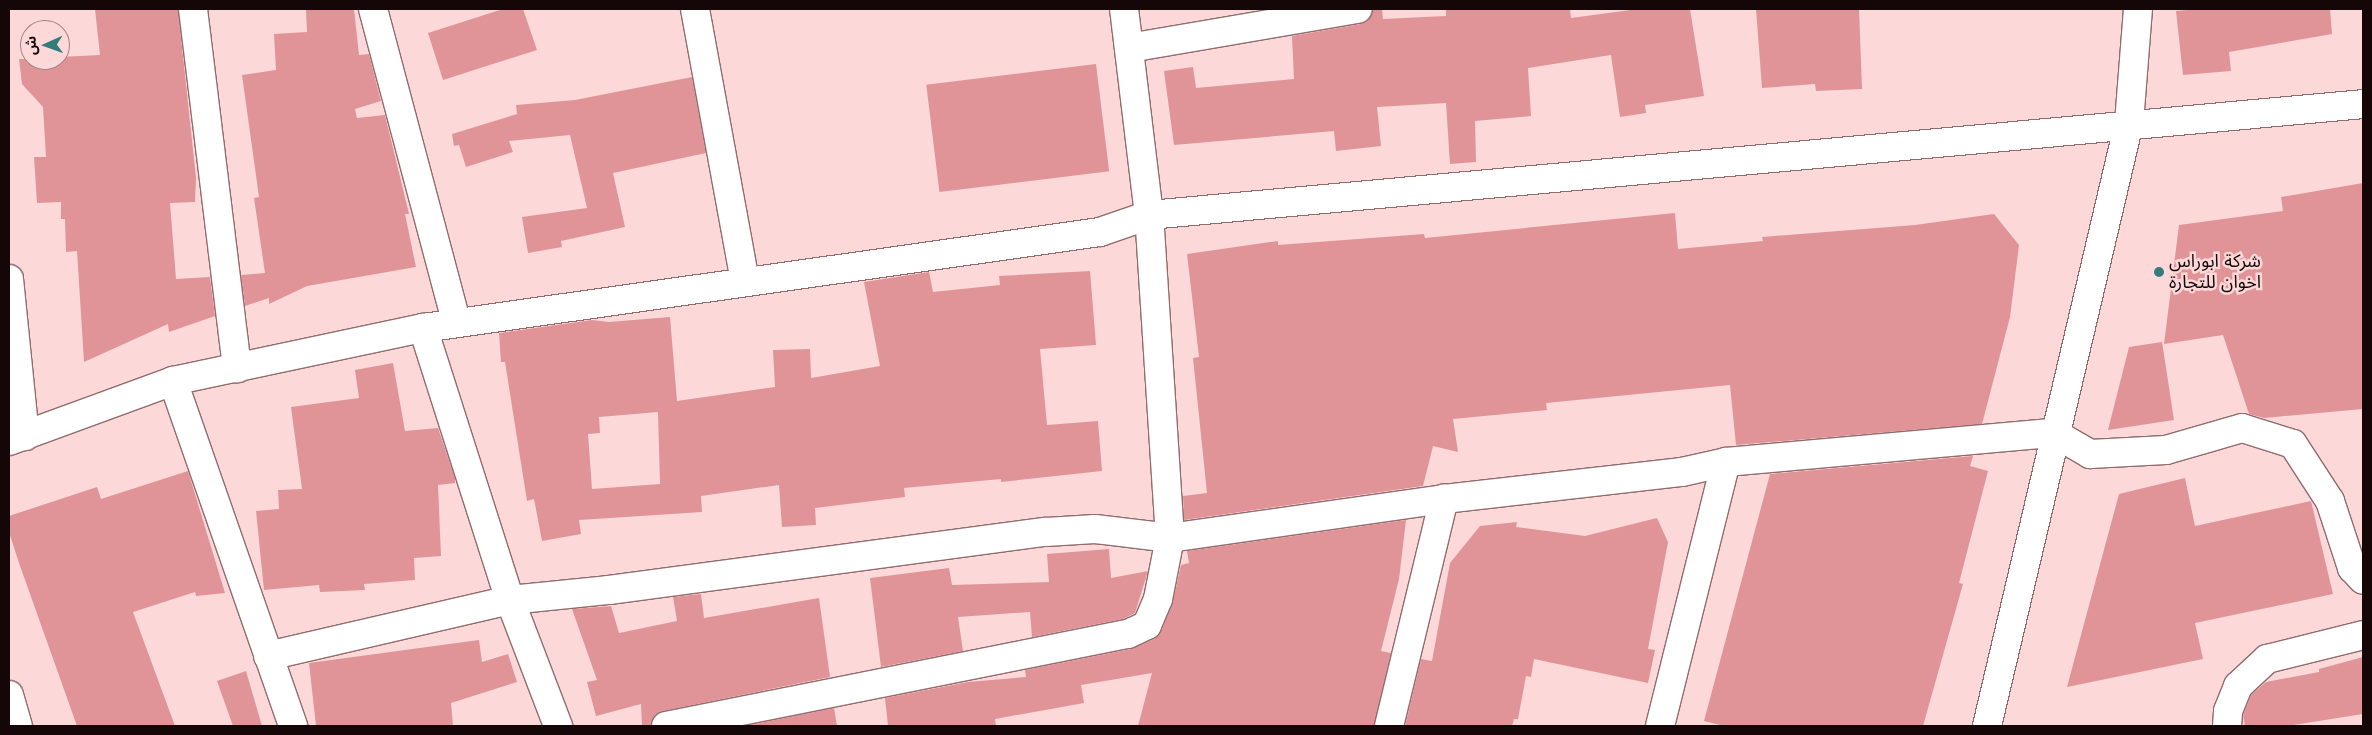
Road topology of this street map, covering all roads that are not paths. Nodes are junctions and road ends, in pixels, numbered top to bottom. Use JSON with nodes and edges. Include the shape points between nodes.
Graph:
{"nodes":[{"id":1,"x":193,"y":9,"type":"edge"},
{"id":2,"x":374,"y":9,"type":"edge"},
{"id":3,"x":695,"y":9,"type":"edge"},
{"id":4,"x":1124,"y":9,"type":"edge"},
{"id":5,"x":1358,"y":9,"type":"edge"},
{"id":6,"x":2138,"y":9,"type":"edge"},
{"id":7,"x":1129,"y":48,"type":"junction"},
{"id":8,"x":2363,"y":104,"type":"edge"},
{"id":9,"x":2129,"y":123,"type":"junction"},
{"id":10,"x":1149,"y":215,"type":"junction"},
{"id":11,"x":9,"y":279,"type":"edge"},
{"id":12,"x":745,"y":281,"type":"junction"},
{"id":13,"x":456,"y":321,"type":"junction"},
{"id":14,"x":423,"y":328,"type":"junction"},
{"id":15,"x":237,"y":368,"type":"junction"},
{"id":16,"x":173,"y":382,"type":"junction"},
{"id":17,"x":2054,"y":433,"type":"junction"},
{"id":18,"x":17,"y":439,"type":"edge"},
{"id":19,"x":1726,"y":462,"type":"junction"},
{"id":20,"x":1444,"y":499,"type":"junction"},
{"id":21,"x":1170,"y":538,"type":"junction"},
{"id":22,"x":2363,"y":580,"type":"edge"},
{"id":23,"x":510,"y":600,"type":"junction"},
{"id":24,"x":2363,"y":635,"type":"edge"},
{"id":25,"x":268,"y":656,"type":"junction"},
{"id":26,"x":9,"y":695,"type":"edge"},
{"id":27,"x":18,"y":726,"type":"edge"},
{"id":28,"x":293,"y":726,"type":"edge"},
{"id":29,"x":558,"y":726,"type":"edge"},
{"id":30,"x":666,"y":726,"type":"edge"},
{"id":31,"x":1390,"y":726,"type":"edge"},
{"id":32,"x":1660,"y":726,"type":"edge"},
{"id":33,"x":1987,"y":726,"type":"edge"},
{"id":34,"x":2227,"y":726,"type":"edge"}],
"edges":[{"from":1,"to":15,"type":"street"},
{"from":2,"to":13,"type":"street"},
{"from":3,"to":12,"type":"street"},
{"from":4,"to":7,"type":"street"},
{"from":5,"to":7,"type":"street"},
{"from":6,"to":9,"type":"street"},
{"from":7,"to":10,"type":"street"},
{"from":8,"to":9,"type":"street"},
{"from":9,"to":10,"type":"street"},
{"from":9,"to":17,"type":"street"},
{"from":10,"to":12,"type":"street","via":[[1100,232]]},
{"from":10,"to":21,"type":"street"},
{"from":11,"to":18,"type":"street"},
{"from":12,"to":13,"type":"street"},
{"from":13,"to":14,"type":"street"},
{"from":14,"to":15,"type":"street"},
{"from":14,"to":23,"type":"street"},
{"from":15,"to":16,"type":"street"},
{"from":16,"to":18,"type":"street"},
{"from":16,"to":25,"type":"street"},
{"from":17,"to":19,"type":"street"},
{"from":17,"to":22,"type":"street","via":[[2090,454],[2166,450],[2242,428],[2293,444],[2330,501],[2352,568]]},
{"from":17,"to":33,"type":"street"},
{"from":19,"to":20,"type":"street","via":[[1682,472]]},
{"from":19,"to":32,"type":"street"},
{"from":20,"to":21,"type":"street"},
{"from":20,"to":31,"type":"street"},
{"from":21,"to":23,"type":"street","via":[[1095,529],[1046,532],[609,590]]},
{"from":21,"to":30,"type":"street","via":[[1154,612],[1147,625],[1128,634]]},
{"from":23,"to":25,"type":"street"},
{"from":23,"to":29,"type":"street"},
{"from":24,"to":34,"type":"street","via":[[2267,659],[2238,686],[2228,710]]},
{"from":25,"to":28,"type":"street"},
{"from":26,"to":27,"type":"street"}]}
